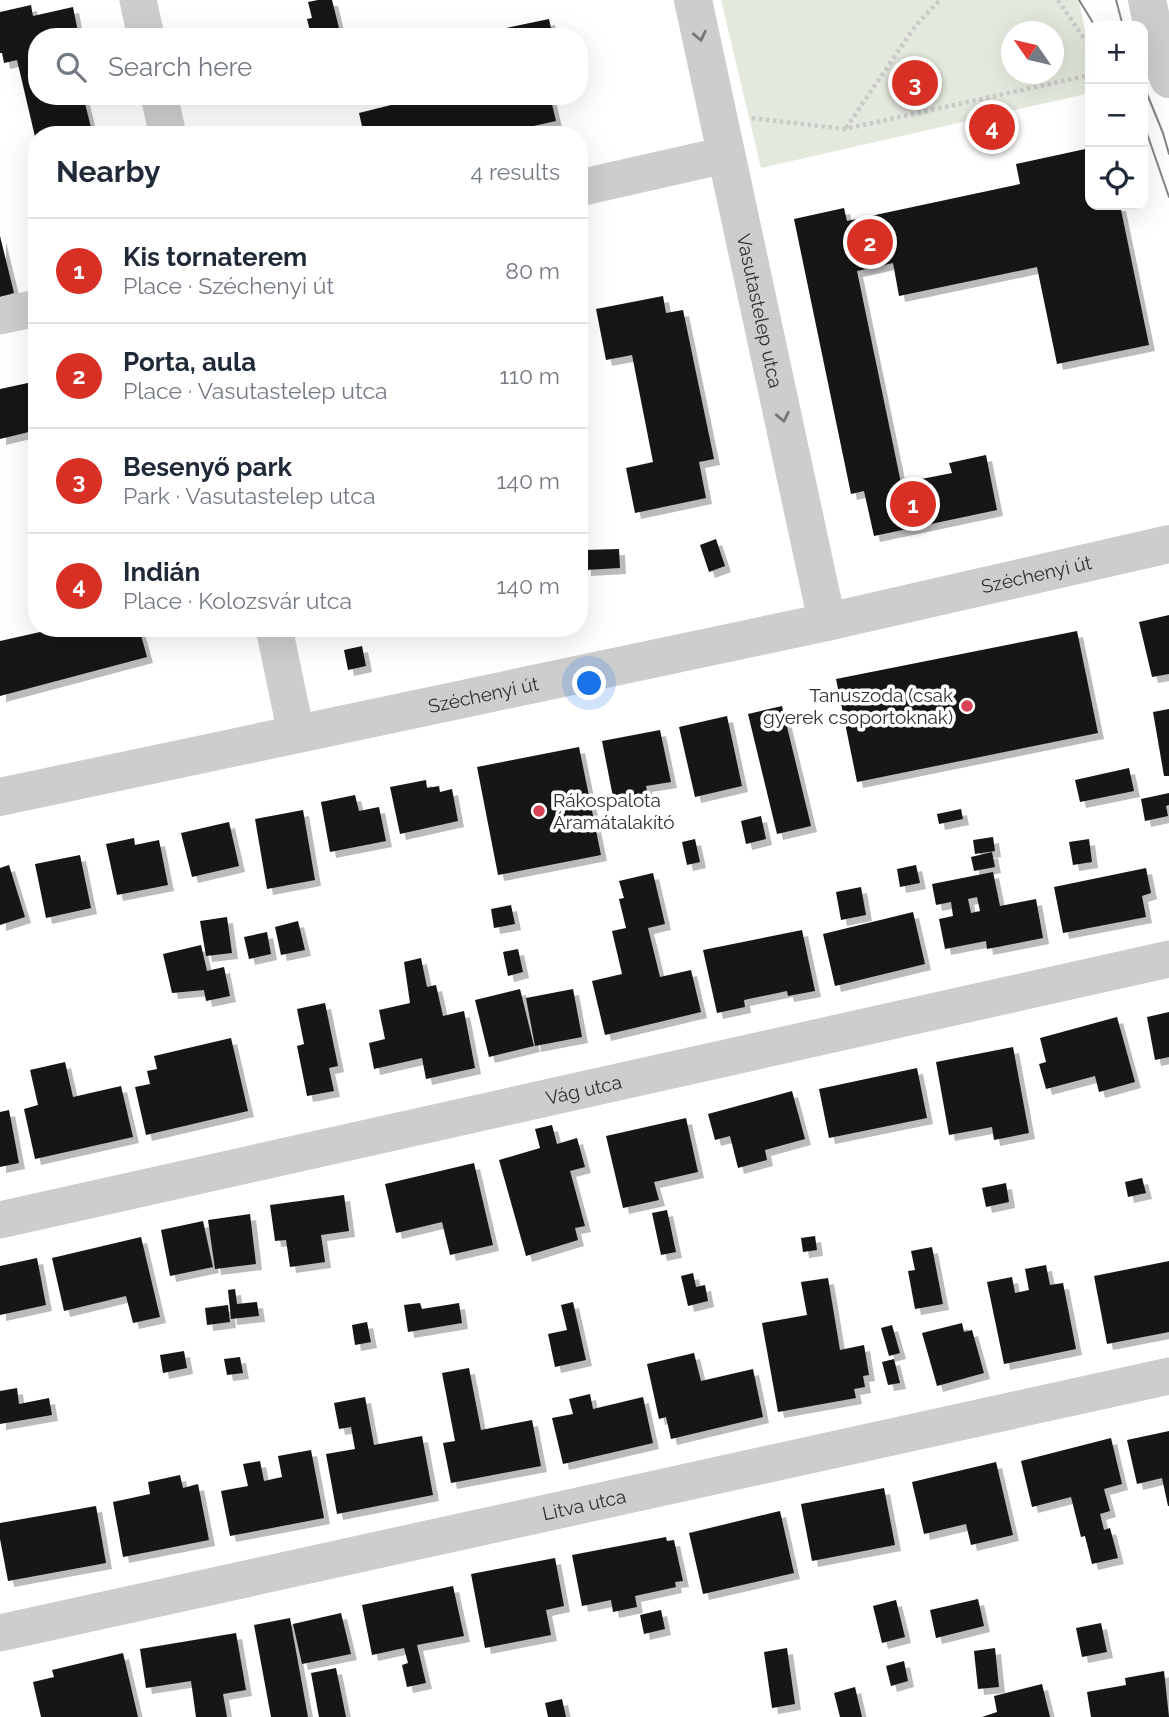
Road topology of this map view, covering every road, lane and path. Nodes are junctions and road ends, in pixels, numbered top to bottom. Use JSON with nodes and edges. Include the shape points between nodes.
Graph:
{"nodes":[{"id":1,"x":138,"y":0,"type":"edge"},
{"id":2,"x":693,"y":0,"type":"edge"},
{"id":3,"x":940,"y":0,"type":"edge"},
{"id":4,"x":1058,"y":0,"type":"edge"},
{"id":5,"x":1147,"y":0,"type":"edge"},
{"id":6,"x":144,"y":28,"type":"edge"},
{"id":7,"x":1085,"y":40,"type":"edge"},
{"id":8,"x":1085,"y":76,"type":"edge"},
{"id":9,"x":1169,"y":79,"type":"edge"},
{"id":10,"x":161,"y":105,"type":"edge"},
{"id":11,"x":751,"y":118,"type":"dead end"},
{"id":12,"x":166,"y":126,"type":"edge"},
{"id":13,"x":845,"y":129,"type":"junction"},
{"id":14,"x":725,"y":155,"type":"junction"},
{"id":15,"x":588,"y":186,"type":"edge"},
{"id":16,"x":28,"y":310,"type":"edge"},
{"id":17,"x":0,"y":316,"type":"edge"},
{"id":18,"x":1169,"y":544,"type":"edge"},
{"id":19,"x":827,"y":622,"type":"junction"},
{"id":20,"x":276,"y":637,"type":"edge"},
{"id":21,"x":296,"y":733,"type":"junction"},
{"id":22,"x":0,"y":797,"type":"edge"},
{"id":23,"x":1169,"y":960,"type":"edge"},
{"id":24,"x":0,"y":1220,"type":"edge"},
{"id":25,"x":1169,"y":1376,"type":"edge"},
{"id":26,"x":0,"y":1633,"type":"edge"}],
"edges":[{"from":1,"to":6,"type":"street"},
{"from":2,"to":14,"type":"street","name":"Vasutastelep utca","one_way":true},
{"from":3,"to":13,"type":"path","via":[[916,25]]},
{"from":4,"to":7,"type":"path"},
{"from":5,"to":9,"type":"street"},
{"from":8,"to":13,"type":"path"},
{"from":10,"to":12,"type":"street"},
{"from":11,"to":13,"type":"path"},
{"from":14,"to":15,"type":"street"},
{"from":14,"to":19,"type":"street","name":"Vasutastelep utca","one_way":true},
{"from":16,"to":17,"type":"street"},
{"from":18,"to":19,"type":"street","name":"Széchenyi út"},
{"from":19,"to":21,"type":"street","name":"Széchenyi út"},
{"from":20,"to":21,"type":"street"},
{"from":21,"to":22,"type":"street","name":"Széchenyi út"},
{"from":23,"to":24,"type":"street","name":"Vág utca"},
{"from":25,"to":26,"type":"street","name":"Litva utca"}]}
